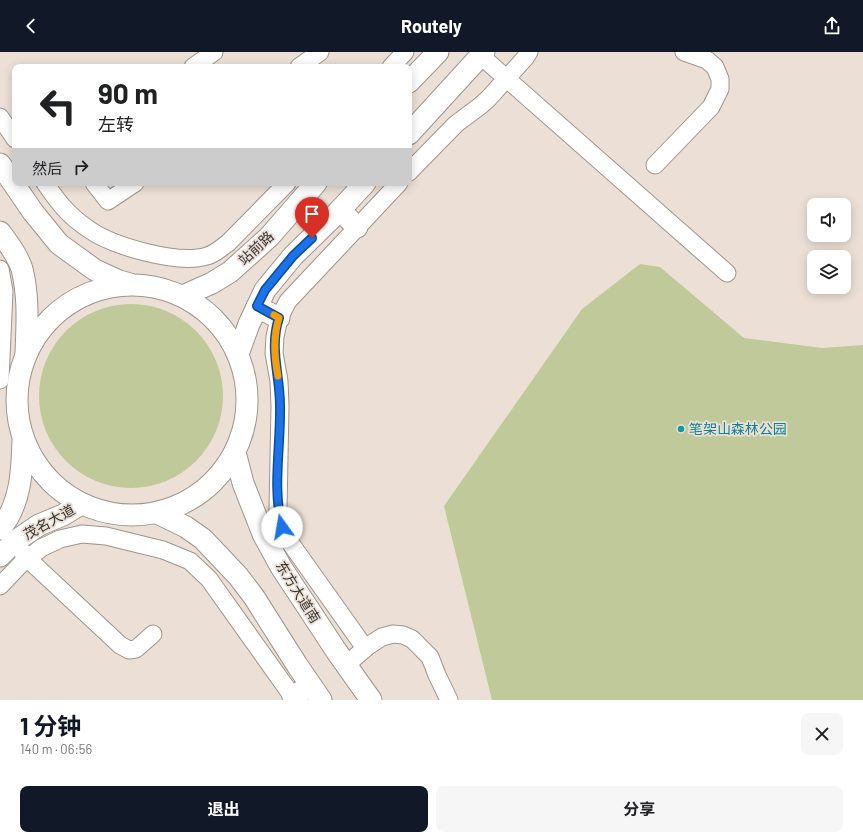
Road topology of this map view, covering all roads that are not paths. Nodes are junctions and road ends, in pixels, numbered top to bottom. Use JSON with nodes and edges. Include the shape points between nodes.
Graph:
{"nodes":[{"id":1,"x":214,"y":52,"type":"edge"},
{"id":2,"x":320,"y":52,"type":"edge"},
{"id":3,"x":405,"y":52,"type":"edge"},
{"id":4,"x":438,"y":52,"type":"edge"},
{"id":5,"x":528,"y":52,"type":"edge"},
{"id":6,"x":684,"y":52,"type":"edge"},
{"id":7,"x":482,"y":54,"type":"edge"},
{"id":8,"x":197,"y":64,"type":"edge"},
{"id":9,"x":303,"y":64,"type":"edge"},
{"id":10,"x":394,"y":64,"type":"edge"},
{"id":11,"x":412,"y":79,"type":"edge"},
{"id":12,"x":506,"y":79,"type":"junction"},
{"id":13,"x":0,"y":117,"type":"edge"},
{"id":14,"x":412,"y":131,"type":"edge"},
{"id":15,"x":12,"y":135,"type":"edge"},
{"id":16,"x":0,"y":164,"type":"edge"},
{"id":17,"x":655,"y":165,"type":"dead end"},
{"id":18,"x":412,"y":169,"type":"edge"},
{"id":19,"x":12,"y":181,"type":"edge"},
{"id":20,"x":15,"y":186,"type":"edge"},
{"id":21,"x":47,"y":186,"type":"edge"},
{"id":22,"x":96,"y":186,"type":"edge"},
{"id":23,"x":130,"y":186,"type":"edge"},
{"id":24,"x":284,"y":186,"type":"edge"},
{"id":25,"x":288,"y":186,"type":"edge"},
{"id":26,"x":313,"y":186,"type":"edge"},
{"id":27,"x":361,"y":186,"type":"edge"},
{"id":28,"x":396,"y":186,"type":"edge"},
{"id":29,"x":300,"y":202,"type":"junction"},
{"id":30,"x":340,"y":210,"type":"junction"},
{"id":31,"x":357,"y":227,"type":"junction"},
{"id":32,"x":0,"y":232,"type":"edge"},
{"id":33,"x":0,"y":269,"type":"edge"},
{"id":34,"x":727,"y":273,"type":"dead end"},
{"id":35,"x":130,"y":284,"type":"junction"},
{"id":36,"x":183,"y":296,"type":"junction"},
{"id":37,"x":257,"y":306,"type":"junction"},
{"id":38,"x":279,"y":318,"type":"junction"},
{"id":39,"x":238,"y":354,"type":"junction"},
{"id":40,"x":26,"y":356,"type":"junction"},
{"id":41,"x":0,"y":380,"type":"edge"},
{"id":42,"x":23,"y":437,"type":"junction"},
{"id":43,"x":235,"y":452,"type":"junction"},
{"id":44,"x":81,"y":504,"type":"junction"},
{"id":45,"x":157,"y":513,"type":"junction"},
{"id":46,"x":5,"y":543,"type":"edge"},
{"id":47,"x":28,"y":559,"type":"junction"},
{"id":48,"x":0,"y":586,"type":"edge"},
{"id":49,"x":153,"y":634,"type":"dead end"},
{"id":50,"x":365,"y":648,"type":"junction"},
{"id":51,"x":346,"y":664,"type":"junction"},
{"id":52,"x":316,"y":692,"type":"edge"},
{"id":53,"x":294,"y":698,"type":"edge"},
{"id":54,"x":371,"y":700,"type":"edge"},
{"id":55,"x":450,"y":700,"type":"edge"}],
"edges":[{"from":1,"to":8,"type":"street"},
{"from":2,"to":9,"type":"street"},
{"from":3,"to":10,"type":"street"},
{"from":4,"to":11,"type":"main road"},
{"from":5,"to":12,"type":"street"},
{"from":6,"to":17,"type":"street","via":[[707,60],[715,67],[720,79],[720,89],[711,107]]},
{"from":7,"to":12,"type":"street"},
{"from":7,"to":14,"type":"main road"},
{"from":12,"to":18,"type":"street","via":[[480,106],[456,124]]},
{"from":12,"to":34,"type":"street"},
{"from":13,"to":15,"type":"street"},
{"from":16,"to":19,"type":"main road"},
{"from":20,"to":35,"type":"main road","via":[[59,244],[95,270]]},
{"from":21,"to":24,"type":"street","via":[[60,205],[88,229],[106,239],[130,248],[168,257],[186,258],[208,256],[228,243]]},
{"from":22,"to":23,"type":"street","via":[[108,201]]},
{"from":25,"to":29,"type":"street"},
{"from":26,"to":29,"type":"main road","name":"站前路"},
{"from":27,"to":30,"type":"main road"},
{"from":28,"to":31,"type":"street"},
{"from":29,"to":36,"type":"main road","name":"站前路","via":[[269,237],[230,272]]},
{"from":30,"to":31,"type":"main road"},
{"from":30,"to":37,"type":"main road","via":[[293,256],[265,290]]},
{"from":31,"to":38,"type":"street","via":[[288,301]]},
{"from":32,"to":40,"type":"main road","via":[[22,268],[28,305]]},
{"from":33,"to":41,"type":"street","via":[[4,291]]},
{"from":35,"to":36,"type":"main road","via":[[157,287]]},
{"from":35,"to":40,"type":"main road","via":[[97,290],[67,305],[43,327]]},
{"from":36,"to":39,"type":"main road","via":[[206,311],[225,330]]},
{"from":37,"to":38,"type":"main road"},
{"from":37,"to":39,"type":"main road"},
{"from":38,"to":50,"type":"street","via":[[274,353],[280,406],[277,489],[279,516],[289,541]]},
{"from":39,"to":43,"type":"main road","via":[[247,387],[246,420]]},
{"from":40,"to":42,"type":"main road","via":[[18,390]]},
{"from":42,"to":44,"type":"main road","via":[[37,464],[56,487]]},
{"from":42,"to":46,"type":"main road","name":"茂名大道","via":[[22,478],[16,501],[4,524]]},
{"from":43,"to":45,"type":"main road","via":[[224,470],[195,497]]},
{"from":43,"to":51,"type":"main road","name":"东方大道南","via":[[264,534],[281,567]]},
{"from":44,"to":45,"type":"main road","via":[[118,515]]},
{"from":44,"to":46,"type":"main road","name":"茂名大道"},
{"from":45,"to":52,"type":"main road","via":[[186,527],[203,539],[238,576]]},
{"from":46,"to":47,"type":"street"},
{"from":47,"to":48,"type":"street"},
{"from":47,"to":49,"type":"street","via":[[120,645],[129,650],[136,649]]},
{"from":47,"to":53,"type":"street","via":[[41,548],[60,539],[82,534],[134,542],[190,561],[209,579]]},
{"from":50,"to":51,"type":"street"},
{"from":50,"to":55,"type":"street","via":[[382,637],[393,634],[412,639],[430,657]]},
{"from":51,"to":54,"type":"main road","name":"东方大道南"},
{"from":52,"to":53,"type":"main road"}]}
